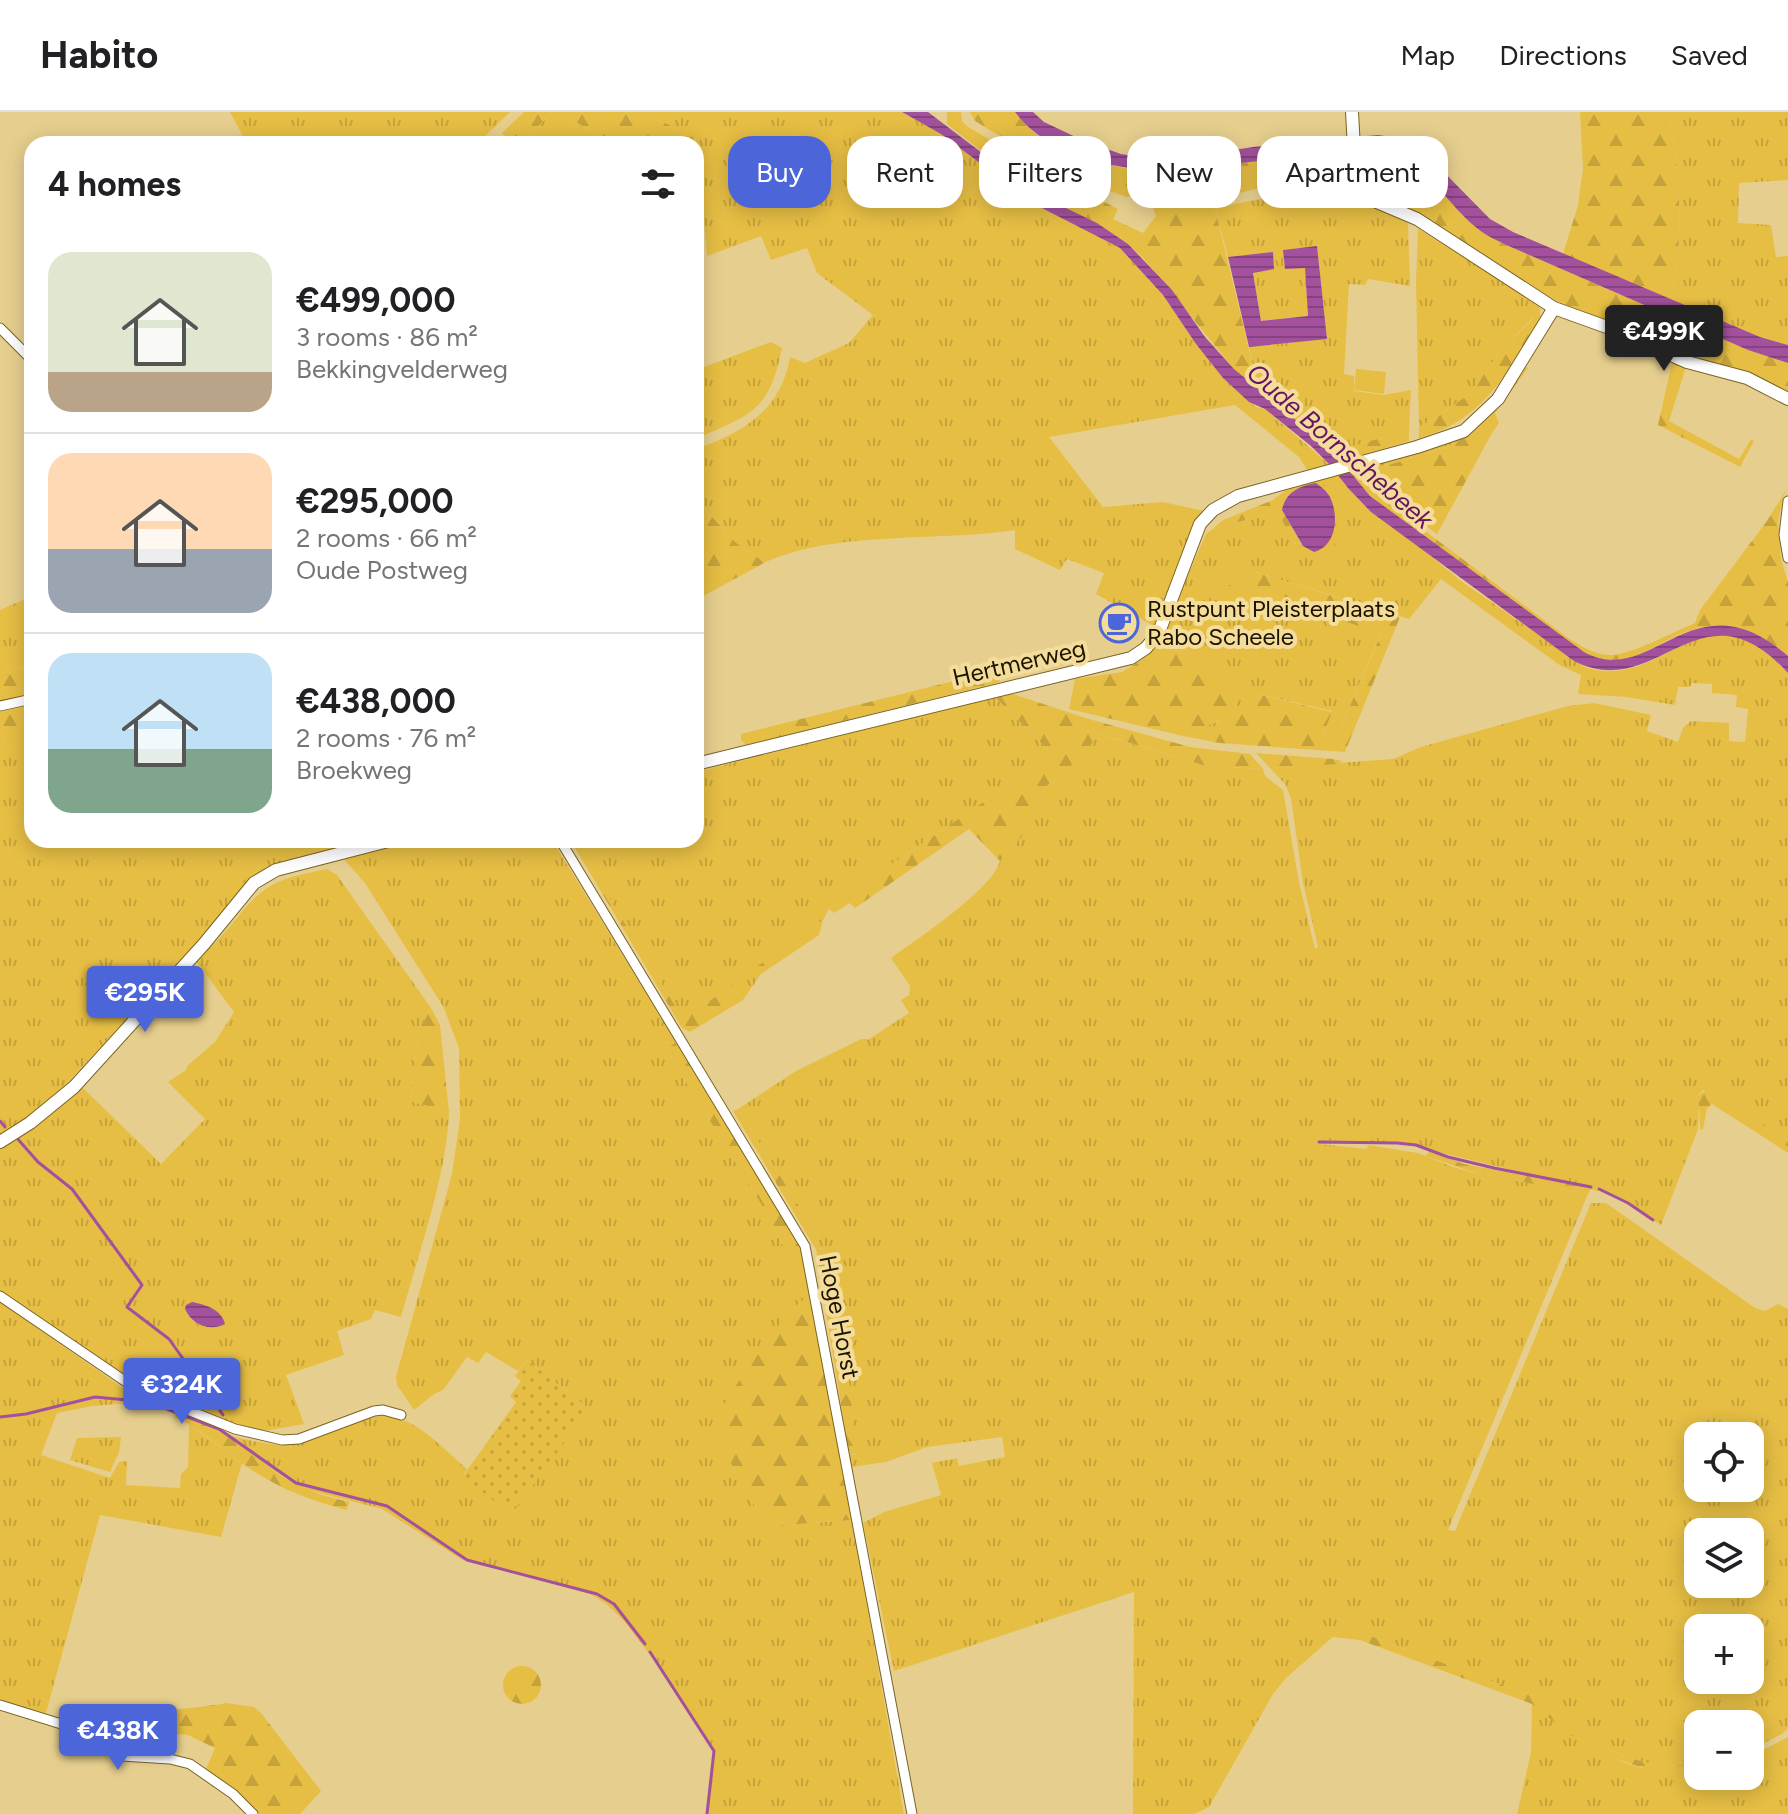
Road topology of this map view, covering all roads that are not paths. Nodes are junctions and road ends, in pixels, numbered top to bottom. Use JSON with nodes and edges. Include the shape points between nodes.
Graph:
{"nodes":[{"id":1,"x":1352,"y":119,"type":"edge"},
{"id":2,"x":1554,"y":308,"type":"junction"},
{"id":3,"x":0,"y":328,"type":"edge"},
{"id":4,"x":24,"y":352,"type":"edge"},
{"id":5,"x":1788,"y":399,"type":"edge"},
{"id":6,"x":1788,"y":501,"type":"edge"},
{"id":7,"x":1788,"y":558,"type":"edge"},
{"id":8,"x":24,"y":701,"type":"edge"},
{"id":9,"x":0,"y":706,"type":"edge"},
{"id":10,"x":704,"y":762,"type":"edge"},
{"id":11,"x":361,"y":848,"type":"edge"},
{"id":12,"x":565,"y":848,"type":"edge"},
{"id":13,"x":0,"y":1142,"type":"edge"},
{"id":14,"x":0,"y":1296,"type":"edge"},
{"id":15,"x":401,"y":1415,"type":"dead end"},
{"id":16,"x":0,"y":1705,"type":"edge"},
{"id":17,"x":251,"y":1811,"type":"edge"},
{"id":18,"x":912,"y":1814,"type":"edge"}],
"edges":[{"from":1,"to":2,"type":"street","via":[[1356,185],[1365,197],[1417,219]]},
{"from":2,"to":5,"type":"street","via":[[1687,362],[1747,378]]},
{"from":2,"to":10,"type":"street","name":"Hertmerweg","via":[[1507,385],[1474,424],[1445,439],[1238,496],[1207,515],[1195,533],[1159,632],[1131,658]]},
{"from":3,"to":4,"type":"street"},
{"from":6,"to":7,"type":"street"},
{"from":8,"to":9,"type":"street"},
{"from":11,"to":13,"type":"street","via":[[276,870],[254,883],[74,1087]]},
{"from":12,"to":18,"type":"street","name":"Hoge Horst","via":[[805,1246]]},
{"from":14,"to":15,"type":"street","via":[[138,1390],[235,1429],[299,1439],[374,1411]]},
{"from":16,"to":17,"type":"street","via":[[71,1727],[122,1756],[190,1764]]}]}
